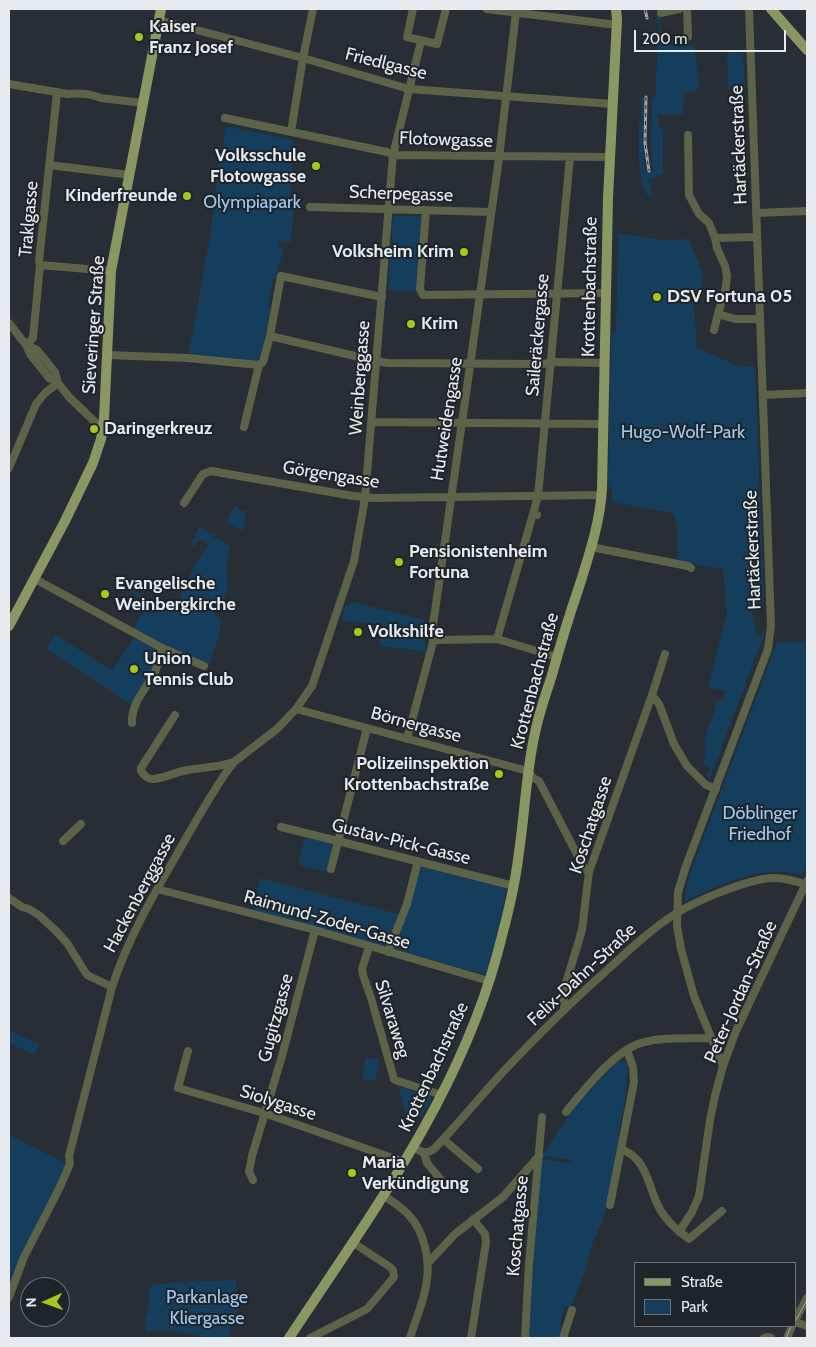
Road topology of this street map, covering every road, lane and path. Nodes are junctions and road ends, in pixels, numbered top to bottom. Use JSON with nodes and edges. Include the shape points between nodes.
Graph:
{"nodes":[{"id":1,"x":161,"y":9,"type":"edge"},
{"id":2,"x":312,"y":9,"type":"edge"},
{"id":3,"x":413,"y":9,"type":"edge"},
{"id":4,"x":446,"y":9,"type":"edge"},
{"id":5,"x":487,"y":9,"type":"edge"},
{"id":6,"x":616,"y":9,"type":"edge"},
{"id":7,"x":679,"y":9,"type":"edge"},
{"id":8,"x":687,"y":9,"type":"edge"},
{"id":9,"x":749,"y":9,"type":"edge"},
{"id":10,"x":771,"y":9,"type":"edge"},
{"id":11,"x":516,"y":12,"type":"junction"},
{"id":12,"x":661,"y":13,"type":"dead end"},
{"id":13,"x":159,"y":20,"type":"junction"},
{"id":14,"x":617,"y":25,"type":"junction"},
{"id":15,"x":688,"y":37,"type":"dead end"},
{"id":16,"x":421,"y":41,"type":"junction"},
{"id":17,"x":807,"y":50,"type":"edge"},
{"id":18,"x":303,"y":58,"type":"junction"},
{"id":19,"x":9,"y":84,"type":"edge"},
{"id":20,"x":409,"y":89,"type":"junction"},
{"id":21,"x":57,"y":93,"type":"junction"},
{"id":22,"x":506,"y":97,"type":"junction"},
{"id":23,"x":143,"y":103,"type":"junction"},
{"id":24,"x":612,"y":104,"type":"junction"},
{"id":25,"x":225,"y":118,"type":"dead end"},
{"id":26,"x":292,"y":132,"type":"junction"},
{"id":27,"x":688,"y":136,"type":"dead end"},
{"id":28,"x":393,"y":155,"type":"junction"},
{"id":29,"x":499,"y":156,"type":"junction"},
{"id":30,"x":570,"y":157,"type":"junction"},
{"id":31,"x":610,"y":157,"type":"junction"},
{"id":32,"x":49,"y":165,"type":"junction"},
{"id":33,"x":130,"y":175,"type":"junction"},
{"id":34,"x":310,"y":207,"type":"dead end"},
{"id":35,"x":388,"y":209,"type":"junction"},
{"id":36,"x":426,"y":210,"type":"junction"},
{"id":37,"x":491,"y":212,"type":"junction"},
{"id":38,"x":807,"y":212,"type":"edge"},
{"id":39,"x":756,"y":213,"type":"junction"},
{"id":40,"x":757,"y":237,"type":"junction"},
{"id":41,"x":715,"y":238,"type":"junction"},
{"id":42,"x":40,"y":265,"type":"junction"},
{"id":43,"x":111,"y":271,"type":"junction"},
{"id":44,"x":606,"y":293,"type":"junction"},
{"id":45,"x":557,"y":294,"type":"junction"},
{"id":46,"x":480,"y":295,"type":"junction"},
{"id":47,"x":382,"y":297,"type":"junction"},
{"id":48,"x":718,"y":314,"type":"junction"},
{"id":49,"x":760,"y":319,"type":"junction"},
{"id":50,"x":9,"y":323,"type":"edge"},
{"id":51,"x":714,"y":330,"type":"dead end"},
{"id":52,"x":270,"y":336,"type":"junction"},
{"id":53,"x":26,"y":345,"type":"junction"},
{"id":54,"x":107,"y":356,"type":"junction"},
{"id":55,"x":376,"y":361,"type":"junction"},
{"id":56,"x":471,"y":363,"type":"junction"},
{"id":57,"x":550,"y":363,"type":"junction"},
{"id":58,"x":604,"y":363,"type":"junction"},
{"id":59,"x":259,"y":365,"type":"junction"},
{"id":60,"x":58,"y":383,"type":"junction"},
{"id":61,"x":807,"y":393,"type":"edge"},
{"id":62,"x":763,"y":395,"type":"junction"},
{"id":63,"x":372,"y":422,"type":"junction"},
{"id":64,"x":463,"y":422,"type":"junction"},
{"id":65,"x":544,"y":423,"type":"junction"},
{"id":66,"x":603,"y":424,"type":"junction"},
{"id":67,"x":104,"y":427,"type":"junction"},
{"id":68,"x":244,"y":427,"type":"dead end"},
{"id":69,"x":9,"y":468,"type":"edge"},
{"id":70,"x":602,"y":495,"type":"junction"},
{"id":71,"x":538,"y":496,"type":"junction"},
{"id":72,"x":366,"y":498,"type":"junction"},
{"id":73,"x":450,"y":498,"type":"junction"},
{"id":74,"x":184,"y":503,"type":"dead end"},
{"id":75,"x":591,"y":547,"type":"junction"},
{"id":76,"x":691,"y":568,"type":"dead end"},
{"id":77,"x":35,"y":579,"type":"junction"},
{"id":78,"x":9,"y":626,"type":"edge"},
{"id":79,"x":497,"y":639,"type":"junction"},
{"id":80,"x":433,"y":642,"type":"junction"},
{"id":81,"x":162,"y":648,"type":"junction"},
{"id":82,"x":664,"y":654,"type":"dead end"},
{"id":83,"x":557,"y":656,"type":"junction"},
{"id":84,"x":204,"y":666,"type":"dead end"},
{"id":85,"x":652,"y":695,"type":"junction"},
{"id":86,"x":296,"y":709,"type":"junction"},
{"id":87,"x":175,"y":715,"type":"dead end"},
{"id":88,"x":132,"y":723,"type":"dead end"},
{"id":89,"x":367,"y":728,"type":"junction"},
{"id":90,"x":407,"y":738,"type":"junction"},
{"id":91,"x":234,"y":762,"type":"junction"},
{"id":92,"x":528,"y":771,"type":"junction"},
{"id":93,"x":716,"y":789,"type":"junction"},
{"id":94,"x":81,"y":824,"type":"dead end"},
{"id":95,"x":281,"y":827,"type":"dead end"},
{"id":96,"x":63,"y":841,"type":"dead end"},
{"id":97,"x":338,"y":841,"type":"junction"},
{"id":98,"x":418,"y":861,"type":"junction"},
{"id":99,"x":331,"y":869,"type":"dead end"},
{"id":100,"x":589,"y":872,"type":"junction"},
{"id":101,"x":807,"y":884,"type":"edge"},
{"id":102,"x":514,"y":886,"type":"junction"},
{"id":103,"x":156,"y":889,"type":"junction"},
{"id":104,"x":9,"y":898,"type":"edge"},
{"id":105,"x":676,"y":913,"type":"junction"},
{"id":106,"x":315,"y":930,"type":"junction"},
{"id":107,"x":369,"y":947,"type":"junction"},
{"id":108,"x":388,"y":952,"type":"junction"},
{"id":109,"x":489,"y":982,"type":"junction"},
{"id":110,"x":112,"y":987,"type":"junction"},
{"id":111,"x":564,"y":1009,"type":"junction"},
{"id":112,"x":711,"y":1038,"type":"junction"},
{"id":113,"x":627,"y":1050,"type":"junction"},
{"id":114,"x":188,"y":1051,"type":"dead end"},
{"id":115,"x":723,"y":1066,"type":"junction"},
{"id":116,"x":442,"y":1095,"type":"junction"},
{"id":117,"x":566,"y":1112,"type":"dead end"},
{"id":118,"x":264,"y":1113,"type":"junction"},
{"id":119,"x":542,"y":1116,"type":"dead end"},
{"id":120,"x":443,"y":1139,"type":"junction"},
{"id":121,"x":413,"y":1147,"type":"junction"},
{"id":122,"x":621,"y":1149,"type":"junction"},
{"id":123,"x":424,"y":1153,"type":"junction"},
{"id":124,"x":539,"y":1156,"type":"junction"},
{"id":125,"x":404,"y":1162,"type":"junction"},
{"id":126,"x":481,"y":1172,"type":"dead end"},
{"id":127,"x":253,"y":1180,"type":"dead end"},
{"id":128,"x":442,"y":1181,"type":"dead end"},
{"id":129,"x":383,"y":1195,"type":"junction"},
{"id":130,"x":610,"y":1205,"type":"dead end"},
{"id":131,"x":722,"y":1211,"type":"dead end"},
{"id":132,"x":473,"y":1219,"type":"junction"},
{"id":133,"x":680,"y":1232,"type":"junction"},
{"id":134,"x":352,"y":1242,"type":"junction"},
{"id":135,"x":428,"y":1263,"type":"junction"},
{"id":136,"x":9,"y":1296,"type":"edge"},
{"id":137,"x":807,"y":1298,"type":"edge"},
{"id":138,"x":572,"y":1310,"type":"dead end"},
{"id":139,"x":796,"y":1319,"type":"edge"},
{"id":140,"x":289,"y":1338,"type":"edge"},
{"id":141,"x":310,"y":1338,"type":"edge"},
{"id":142,"x":410,"y":1338,"type":"edge"},
{"id":143,"x":471,"y":1338,"type":"edge"},
{"id":144,"x":525,"y":1338,"type":"edge"},
{"id":145,"x":563,"y":1338,"type":"edge"},
{"id":146,"x":764,"y":1338,"type":"edge"},
{"id":147,"x":771,"y":1338,"type":"edge"}],
"edges":[{"from":1,"to":13,"type":"main road","name":"Sieveringer Straße"},
{"from":2,"to":18,"type":"street"},
{"from":3,"to":16,"type":"street","via":[[407,37]]},
{"from":4,"to":16,"type":"street","via":[[437,44]]},
{"from":5,"to":11,"type":"street"},
{"from":6,"to":14,"type":"main road","name":"Krottenbachstraße"},
{"from":7,"to":12,"type":"street"},
{"from":8,"to":15,"type":"street"},
{"from":9,"to":39,"type":"street","name":"Hartäckerstraße"},
{"from":10,"to":17,"type":"main road"},
{"from":11,"to":14,"type":"street"},
{"from":11,"to":22,"type":"street","name":"Hutweidengasse"},
{"from":13,"to":18,"type":"street","name":"Friedlgasse"},
{"from":13,"to":23,"type":"main road","name":"Sieveringer Straße"},
{"from":14,"to":24,"type":"main road","name":"Krottenbachstraße"},
{"from":16,"to":20,"type":"street","name":"Weinberggasse"},
{"from":18,"to":20,"type":"street","name":"Friedlgasse"},
{"from":18,"to":26,"type":"street"},
{"from":19,"to":21,"type":"street"},
{"from":20,"to":22,"type":"street","name":"Friedlgasse"},
{"from":20,"to":28,"type":"street","name":"Weinberggasse"},
{"from":21,"to":23,"type":"street","via":[[96,95]]},
{"from":21,"to":32,"type":"street","name":"Traklgasse"},
{"from":22,"to":24,"type":"street","name":"Friedlgasse"},
{"from":22,"to":29,"type":"street","name":"Hutweidengasse"},
{"from":23,"to":33,"type":"main road","name":"Sieveringer Straße"},
{"from":24,"to":31,"type":"main road","name":"Krottenbachstraße"},
{"from":25,"to":26,"type":"street","name":"Flotowgasse"},
{"from":26,"to":28,"type":"street","name":"Flotowgasse"},
{"from":27,"to":41,"type":"street","via":[[689,195],[699,214],[709,223]]},
{"from":28,"to":29,"type":"street","name":"Flotowgasse"},
{"from":28,"to":35,"type":"street","name":"Weinberggasse"},
{"from":29,"to":30,"type":"street","name":"Flotowgasse"},
{"from":29,"to":37,"type":"street","name":"Hutweidengasse"},
{"from":30,"to":31,"type":"street","name":"Flotowgasse"},
{"from":30,"to":45,"type":"street","name":"Saileräckergasse"},
{"from":31,"to":44,"type":"main road","name":"Krottenbachstraße"},
{"from":32,"to":33,"type":"street"},
{"from":32,"to":42,"type":"street","name":"Traklgasse"},
{"from":33,"to":43,"type":"main road","name":"Sieveringer Straße"},
{"from":34,"to":35,"type":"street","name":"Scherpegasse"},
{"from":35,"to":36,"type":"street","name":"Scherpegasse"},
{"from":35,"to":47,"type":"street","name":"Weinberggasse"},
{"from":36,"to":37,"type":"street","name":"Scherpegasse"},
{"from":36,"to":46,"type":"street","via":[[422,294]]},
{"from":37,"to":46,"type":"street","name":"Hutweidengasse"},
{"from":38,"to":39,"type":"street"},
{"from":39,"to":40,"type":"street","name":"Hartäckerstraße"},
{"from":40,"to":41,"type":"street"},
{"from":40,"to":49,"type":"street","name":"Hartäckerstraße"},
{"from":41,"to":48,"type":"street","via":[[727,276]]},
{"from":42,"to":43,"type":"street"},
{"from":42,"to":53,"type":"street","name":"Traklgasse","via":[[34,338]]},
{"from":43,"to":54,"type":"main road","name":"Sieveringer Straße"},
{"from":44,"to":45,"type":"street"},
{"from":44,"to":58,"type":"main road","name":"Krottenbachstraße"},
{"from":45,"to":46,"type":"street"},
{"from":45,"to":57,"type":"street","name":"Saileräckergasse"},
{"from":46,"to":56,"type":"street","name":"Hutweidengasse"},
{"from":47,"to":52,"type":"street","via":[[281,276]]},
{"from":47,"to":55,"type":"street","name":"Weinberggasse"},
{"from":48,"to":49,"type":"street","via":[[735,319]]},
{"from":48,"to":51,"type":"street"},
{"from":49,"to":62,"type":"street","name":"Hartäckerstraße"},
{"from":50,"to":53,"type":"street"},
{"from":52,"to":55,"type":"street"},
{"from":52,"to":59,"type":"street","via":[[263,362]]},
{"from":53,"to":60,"type":"street","via":[[37,350],[55,372]]},
{"from":54,"to":59,"type":"street","via":[[188,358]]},
{"from":54,"to":67,"type":"main road","name":"Sieveringer Straße"},
{"from":55,"to":56,"type":"street"},
{"from":55,"to":63,"type":"street","name":"Weinberggasse"},
{"from":56,"to":57,"type":"street"},
{"from":56,"to":64,"type":"street","name":"Hutweidengasse"},
{"from":57,"to":58,"type":"street"},
{"from":57,"to":65,"type":"street","name":"Saileräckergasse"},
{"from":58,"to":66,"type":"main road","name":"Krottenbachstraße"},
{"from":59,"to":68,"type":"street"},
{"from":60,"to":67,"type":"street","via":[[84,412]]},
{"from":60,"to":69,"type":"street","via":[[36,404]]},
{"from":61,"to":62,"type":"street"},
{"from":62,"to":93,"type":"street","name":"Hartäckerstraße","via":[[770,641]]},
{"from":63,"to":64,"type":"street"},
{"from":63,"to":72,"type":"street","name":"Weinberggasse"},
{"from":64,"to":65,"type":"street"},
{"from":64,"to":73,"type":"street","name":"Hutweidengasse"},
{"from":65,"to":66,"type":"street"},
{"from":65,"to":71,"type":"street","name":"Saileräckergasse"},
{"from":66,"to":70,"type":"main road","name":"Krottenbachstraße"},
{"from":67,"to":77,"type":"main road","name":"Sieveringer Straße","via":[[93,462]]},
{"from":70,"to":71,"type":"street","name":"Görgengasse"},
{"from":70,"to":75,"type":"main road","name":"Krottenbachstraße"},
{"from":71,"to":73,"type":"street","name":"Görgengasse"},
{"from":71,"to":79,"type":"street","name":"Saileräckergasse"},
{"from":72,"to":73,"type":"street","name":"Görgengasse"},
{"from":72,"to":74,"type":"street","name":"Görgengasse","via":[[214,471],[203,474]]},
{"from":72,"to":86,"type":"street","name":"Weinberggasse","via":[[352,567],[312,686]]},
{"from":73,"to":80,"type":"street","name":"Hutweidengasse"},
{"from":75,"to":76,"type":"street"},
{"from":75,"to":83,"type":"main road","name":"Krottenbachstraße"},
{"from":77,"to":78,"type":"main road","name":"Sieveringer Straße"},
{"from":77,"to":81,"type":"street"},
{"from":79,"to":80,"type":"street"},
{"from":79,"to":83,"type":"street"},
{"from":80,"to":90,"type":"street","name":"Hutweidengasse"},
{"from":81,"to":84,"type":"street"},
{"from":81,"to":88,"type":"street","via":[[153,675],[132,711]]},
{"from":82,"to":85,"type":"street","name":"Koschatgasse"},
{"from":83,"to":92,"type":"main road","name":"Krottenbachstraße","via":[[535,732]]},
{"from":85,"to":93,"type":"street","via":[[687,766],[706,785]]},
{"from":85,"to":100,"type":"street","name":"Koschatgasse"},
{"from":86,"to":89,"type":"street","name":"Börnergasse"},
{"from":86,"to":91,"type":"street","name":"Hackenberggasse"},
{"from":87,"to":91,"type":"street","via":[[143,765],[141,770],[147,777],[151,779]]},
{"from":89,"to":90,"type":"street","name":"Börnergasse"},
{"from":89,"to":97,"type":"street"},
{"from":90,"to":92,"type":"street","name":"Börnergasse"},
{"from":91,"to":103,"type":"street","name":"Hackenberggasse"},
{"from":92,"to":100,"type":"street","via":[[539,781]]},
{"from":92,"to":102,"type":"main road","name":"Krottenbachstraße"},
{"from":93,"to":105,"type":"street","name":"Hartäckerstraße","via":[[686,866]]},
{"from":94,"to":96,"type":"street"},
{"from":95,"to":97,"type":"street","name":"Gustav-Pick-Gasse"},
{"from":97,"to":98,"type":"street","name":"Gustav-Pick-Gasse"},
{"from":97,"to":99,"type":"street"},
{"from":98,"to":102,"type":"street","name":"Gustav-Pick-Gasse"},
{"from":98,"to":108,"type":"street","via":[[407,904]]},
{"from":100,"to":111,"type":"street","name":"Koschatgasse","via":[[584,921],[566,983]]},
{"from":101,"to":105,"type":"street","name":"Felix-Dahn-Straße","via":[[786,879],[762,880],[719,893]]},
{"from":101,"to":115,"type":"street","name":"Peter-Jordan-Straße","via":[[736,1031]]},
{"from":102,"to":109,"type":"main road","name":"Krottenbachstraße"},
{"from":103,"to":106,"type":"street","name":"Raimund-Zoder-Gasse"},
{"from":103,"to":110,"type":"street","name":"Hackenberggasse","via":[[120,962]]},
{"from":104,"to":110,"type":"street","via":[[40,916],[57,932],[87,975]]},
{"from":105,"to":111,"type":"street","name":"Felix-Dahn-Straße"},
{"from":105,"to":112,"type":"street","name":"Hartäckerstraße","via":[[687,973]]},
{"from":106,"to":107,"type":"street","name":"Raimund-Zoder-Gasse"},
{"from":106,"to":118,"type":"street","name":"Gugitzgasse"},
{"from":107,"to":108,"type":"street","name":"Raimund-Zoder-Gasse"},
{"from":107,"to":116,"type":"street","name":"Silvaraweg","via":[[363,975],[394,1078]]},
{"from":108,"to":109,"type":"street","name":"Raimund-Zoder-Gasse"},
{"from":109,"to":116,"type":"main road","name":"Krottenbachstraße","via":[[470,1035]]},
{"from":110,"to":136,"type":"street","name":"Hackenberggasse","via":[[69,1156],[70,1164],[24,1257]]},
{"from":111,"to":120,"type":"street","name":"Felix-Dahn-Straße"},
{"from":112,"to":113,"type":"street","via":[[649,1041]]},
{"from":112,"to":115,"type":"street","name":"Hartäckerstraße"},
{"from":113,"to":117,"type":"street","via":[[595,1078]]},
{"from":113,"to":122,"type":"street","via":[[634,1079]]},
{"from":114,"to":118,"type":"street","name":"Siolygasse","via":[[178,1088]]},
{"from":115,"to":133,"type":"street","name":"Peter-Jordan-Straße","via":[[710,1120],[698,1196]]},
{"from":116,"to":121,"type":"main road","name":"Krottenbachstraße"},
{"from":118,"to":125,"type":"street","name":"Siolygasse"},
{"from":118,"to":127,"type":"street","name":"Gugitzgasse","via":[[249,1172]]},
{"from":119,"to":124,"type":"street","name":"Koschatgasse"},
{"from":120,"to":123,"type":"street","name":"Felix-Dahn-Straße","via":[[434,1149]]},
{"from":120,"to":126,"type":"street"},
{"from":121,"to":123,"type":"street"},
{"from":121,"to":125,"type":"main road","name":"Krottenbachstraße"},
{"from":122,"to":130,"type":"street"},
{"from":122,"to":133,"type":"street","via":[[644,1169],[658,1206]]},
{"from":123,"to":128,"type":"street","via":[[426,1163]]},
{"from":124,"to":132,"type":"street","via":[[502,1197]]},
{"from":124,"to":144,"type":"street","name":"Koschatgasse"},
{"from":125,"to":129,"type":"main road","name":"Krottenbachstraße"},
{"from":129,"to":134,"type":"main road","name":"Krottenbachstraße"},
{"from":129,"to":135,"type":"street","via":[[413,1220],[423,1240]]},
{"from":131,"to":133,"type":"street","via":[[689,1239]]},
{"from":132,"to":135,"type":"street"},
{"from":132,"to":143,"type":"street","via":[[485,1234],[486,1242]]},
{"from":134,"to":140,"type":"main road","name":"Krottenbachstraße"},
{"from":134,"to":141,"type":"street","via":[[390,1267],[394,1277],[366,1309]]},
{"from":135,"to":142,"type":"street","via":[[426,1287]]},
{"from":137,"to":139,"type":"street"},
{"from":138,"to":145,"type":"street"},
{"from":146,"to":147,"type":"street"}]}
